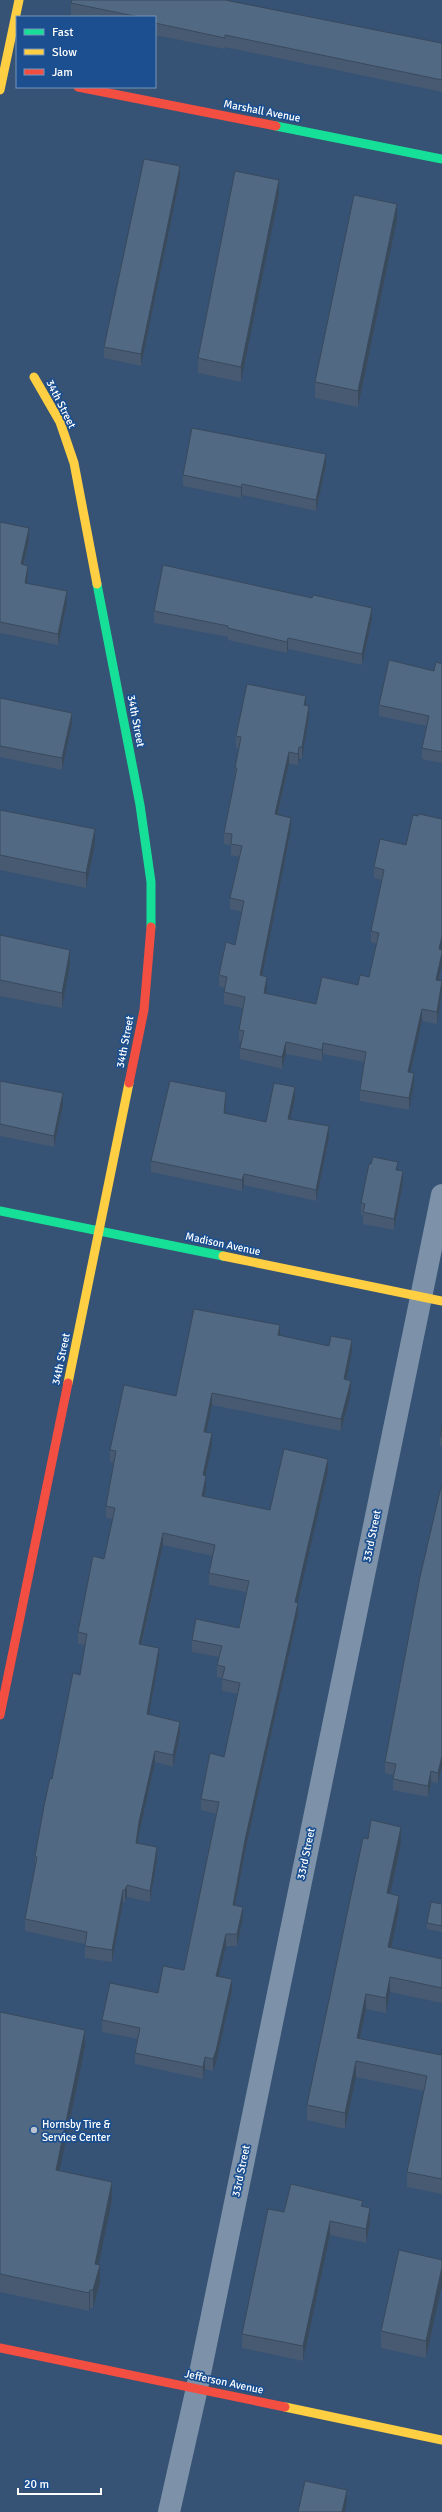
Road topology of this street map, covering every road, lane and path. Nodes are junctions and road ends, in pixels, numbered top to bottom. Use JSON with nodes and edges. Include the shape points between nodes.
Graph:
{"nodes":[{"id":1,"x":19,"y":0,"type":"edge"},
{"id":2,"x":5,"y":72,"type":"edge"},
{"id":3,"x":83,"y":88,"type":"edge"},
{"id":4,"x":0,"y":90,"type":"edge"},
{"id":5,"x":442,"y":159,"type":"edge"},
{"id":6,"x":34,"y":377,"type":"dead end"},
{"id":7,"x":442,"y":1195,"type":"edge"},
{"id":8,"x":0,"y":1211,"type":"edge"},
{"id":9,"x":100,"y":1231,"type":"junction"},
{"id":10,"x":432,"y":1299,"type":"edge"},
{"id":11,"x":0,"y":1715,"type":"edge"},
{"id":12,"x":0,"y":2348,"type":"edge"},
{"id":13,"x":197,"y":2388,"type":"junction"},
{"id":14,"x":442,"y":2440,"type":"edge"},
{"id":15,"x":169,"y":2512,"type":"edge"}],
"edges":[{"from":1,"to":2,"type":"street"},
{"from":2,"to":4,"type":"street"},
{"from":3,"to":5,"type":"street","name":"Marshall Avenue"},
{"from":6,"to":9,"type":"street","name":"34th Street","via":[[60,422],[74,463],[140,805],[150,882],[151,946],[144,1010]]},
{"from":7,"to":10,"type":"street","name":"33rd Street"},
{"from":8,"to":9,"type":"street","name":"Madison Avenue"},
{"from":9,"to":10,"type":"street","name":"Madison Avenue"},
{"from":9,"to":11,"type":"street","name":"34th Street"},
{"from":10,"to":13,"type":"street","name":"33rd Street"},
{"from":12,"to":13,"type":"street","name":"Jefferson Avenue"},
{"from":13,"to":14,"type":"street","name":"Jefferson Avenue"},
{"from":13,"to":15,"type":"street","name":"33rd Street"}]}
